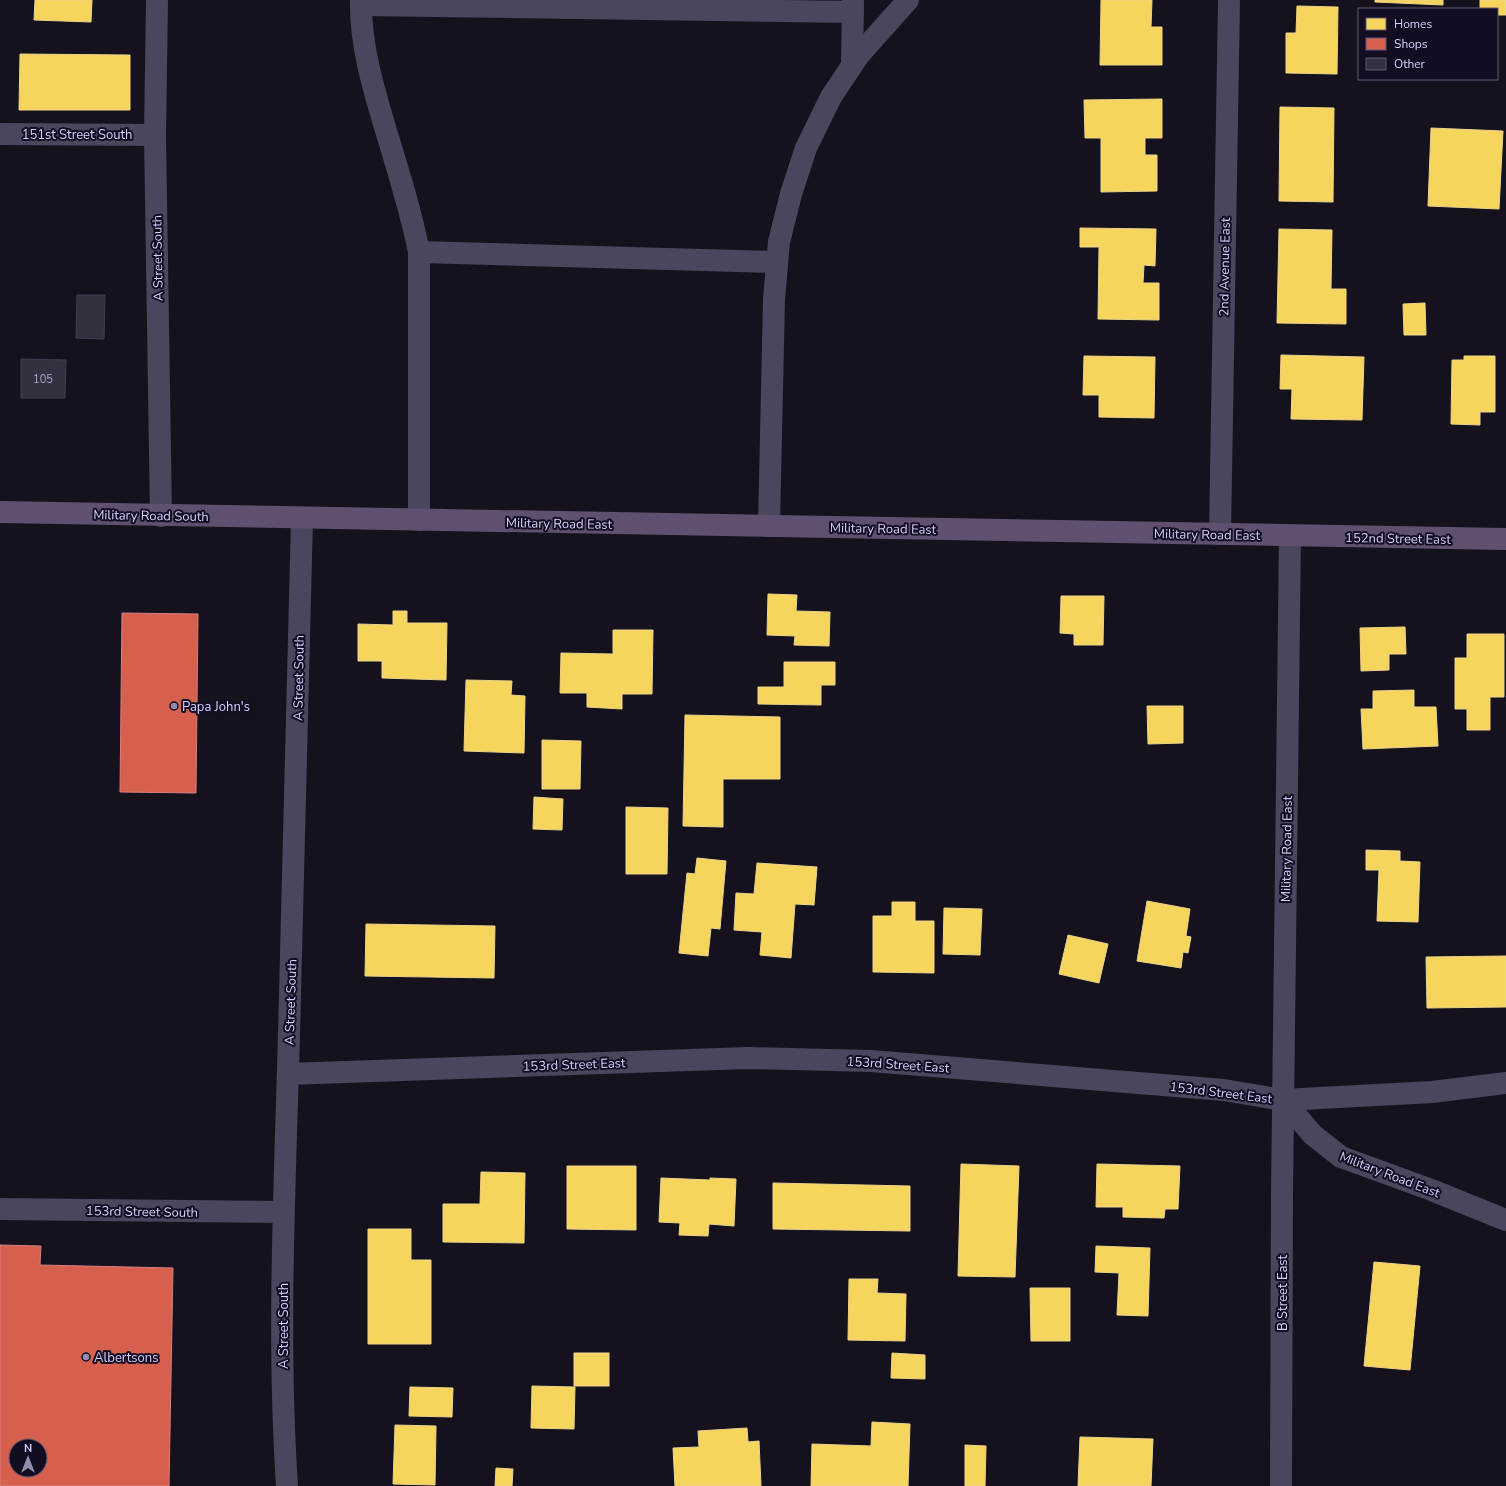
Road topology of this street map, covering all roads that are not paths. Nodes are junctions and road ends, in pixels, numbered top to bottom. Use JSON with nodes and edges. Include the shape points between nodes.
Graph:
{"nodes":[{"id":1,"x":157,"y":0,"type":"edge"},
{"id":2,"x":908,"y":0,"type":"edge"},
{"id":3,"x":1229,"y":0,"type":"edge"},
{"id":4,"x":361,"y":3,"type":"edge"},
{"id":5,"x":853,"y":6,"type":"edge"},
{"id":6,"x":852,"y":65,"type":"junction"},
{"id":7,"x":0,"y":134,"type":"edge"},
{"id":8,"x":155,"y":135,"type":"junction"},
{"id":9,"x":419,"y":252,"type":"junction"},
{"id":10,"x":777,"y":262,"type":"junction"},
{"id":11,"x":0,"y":512,"type":"edge"},
{"id":12,"x":161,"y":516,"type":"junction"},
{"id":13,"x":302,"y":518,"type":"junction"},
{"id":14,"x":419,"y":520,"type":"junction"},
{"id":15,"x":770,"y":526,"type":"junction"},
{"id":16,"x":1220,"y":534,"type":"junction"},
{"id":17,"x":1290,"y":536,"type":"junction"},
{"id":18,"x":1506,"y":539,"type":"edge"},
{"id":19,"x":288,"y":1074,"type":"junction"},
{"id":20,"x":1506,"y":1083,"type":"edge"},
{"id":21,"x":1283,"y":1100,"type":"junction"},
{"id":22,"x":0,"y":1209,"type":"edge"},
{"id":23,"x":283,"y":1212,"type":"junction"},
{"id":24,"x":1506,"y":1220,"type":"edge"},
{"id":25,"x":287,"y":1486,"type":"edge"},
{"id":26,"x":1281,"y":1486,"type":"edge"}],
"edges":[{"from":1,"to":8,"type":"street","name":"A Street South"},
{"from":2,"to":6,"type":"street"},
{"from":3,"to":16,"type":"street","name":"2nd Avenue East"},
{"from":4,"to":5,"type":"street"},
{"from":4,"to":9,"type":"street","via":[[364,48],[377,102],[413,219]]},
{"from":5,"to":6,"type":"street"},
{"from":6,"to":10,"type":"street","via":[[831,97],[806,148],[791,194],[779,242]]},
{"from":7,"to":8,"type":"street","name":"151st Street South"},
{"from":8,"to":12,"type":"street","name":"A Street South"},
{"from":9,"to":10,"type":"street"},
{"from":9,"to":14,"type":"street"},
{"from":10,"to":15,"type":"street","via":[[774,299]]},
{"from":11,"to":12,"type":"main road","name":"Military Road South"},
{"from":12,"to":13,"type":"main road","name":"Military Road South"},
{"from":13,"to":14,"type":"main road","name":"Military Road East"},
{"from":13,"to":19,"type":"street","name":"A Street South"},
{"from":14,"to":15,"type":"main road","name":"Military Road East"},
{"from":15,"to":16,"type":"main road","name":"Military Road East"},
{"from":16,"to":17,"type":"main road","name":"Military Road East"},
{"from":17,"to":18,"type":"main road","name":"152nd Street East"},
{"from":17,"to":21,"type":"street","name":"Military Road East"},
{"from":19,"to":21,"type":"street","name":"153rd Street East","via":[[748,1058],[886,1062],[1224,1090]]},
{"from":19,"to":23,"type":"street","name":"A Street South"},
{"from":20,"to":21,"type":"street","name":"153rd Street East","via":[[1432,1092]]},
{"from":21,"to":24,"type":"street","name":"Military Road East","via":[[1313,1135],[1341,1157]]},
{"from":21,"to":26,"type":"street","name":"B Street East"},
{"from":22,"to":23,"type":"street","name":"153rd Street South"},
{"from":23,"to":25,"type":"street","name":"A Street South","via":[[284,1433]]}]}
